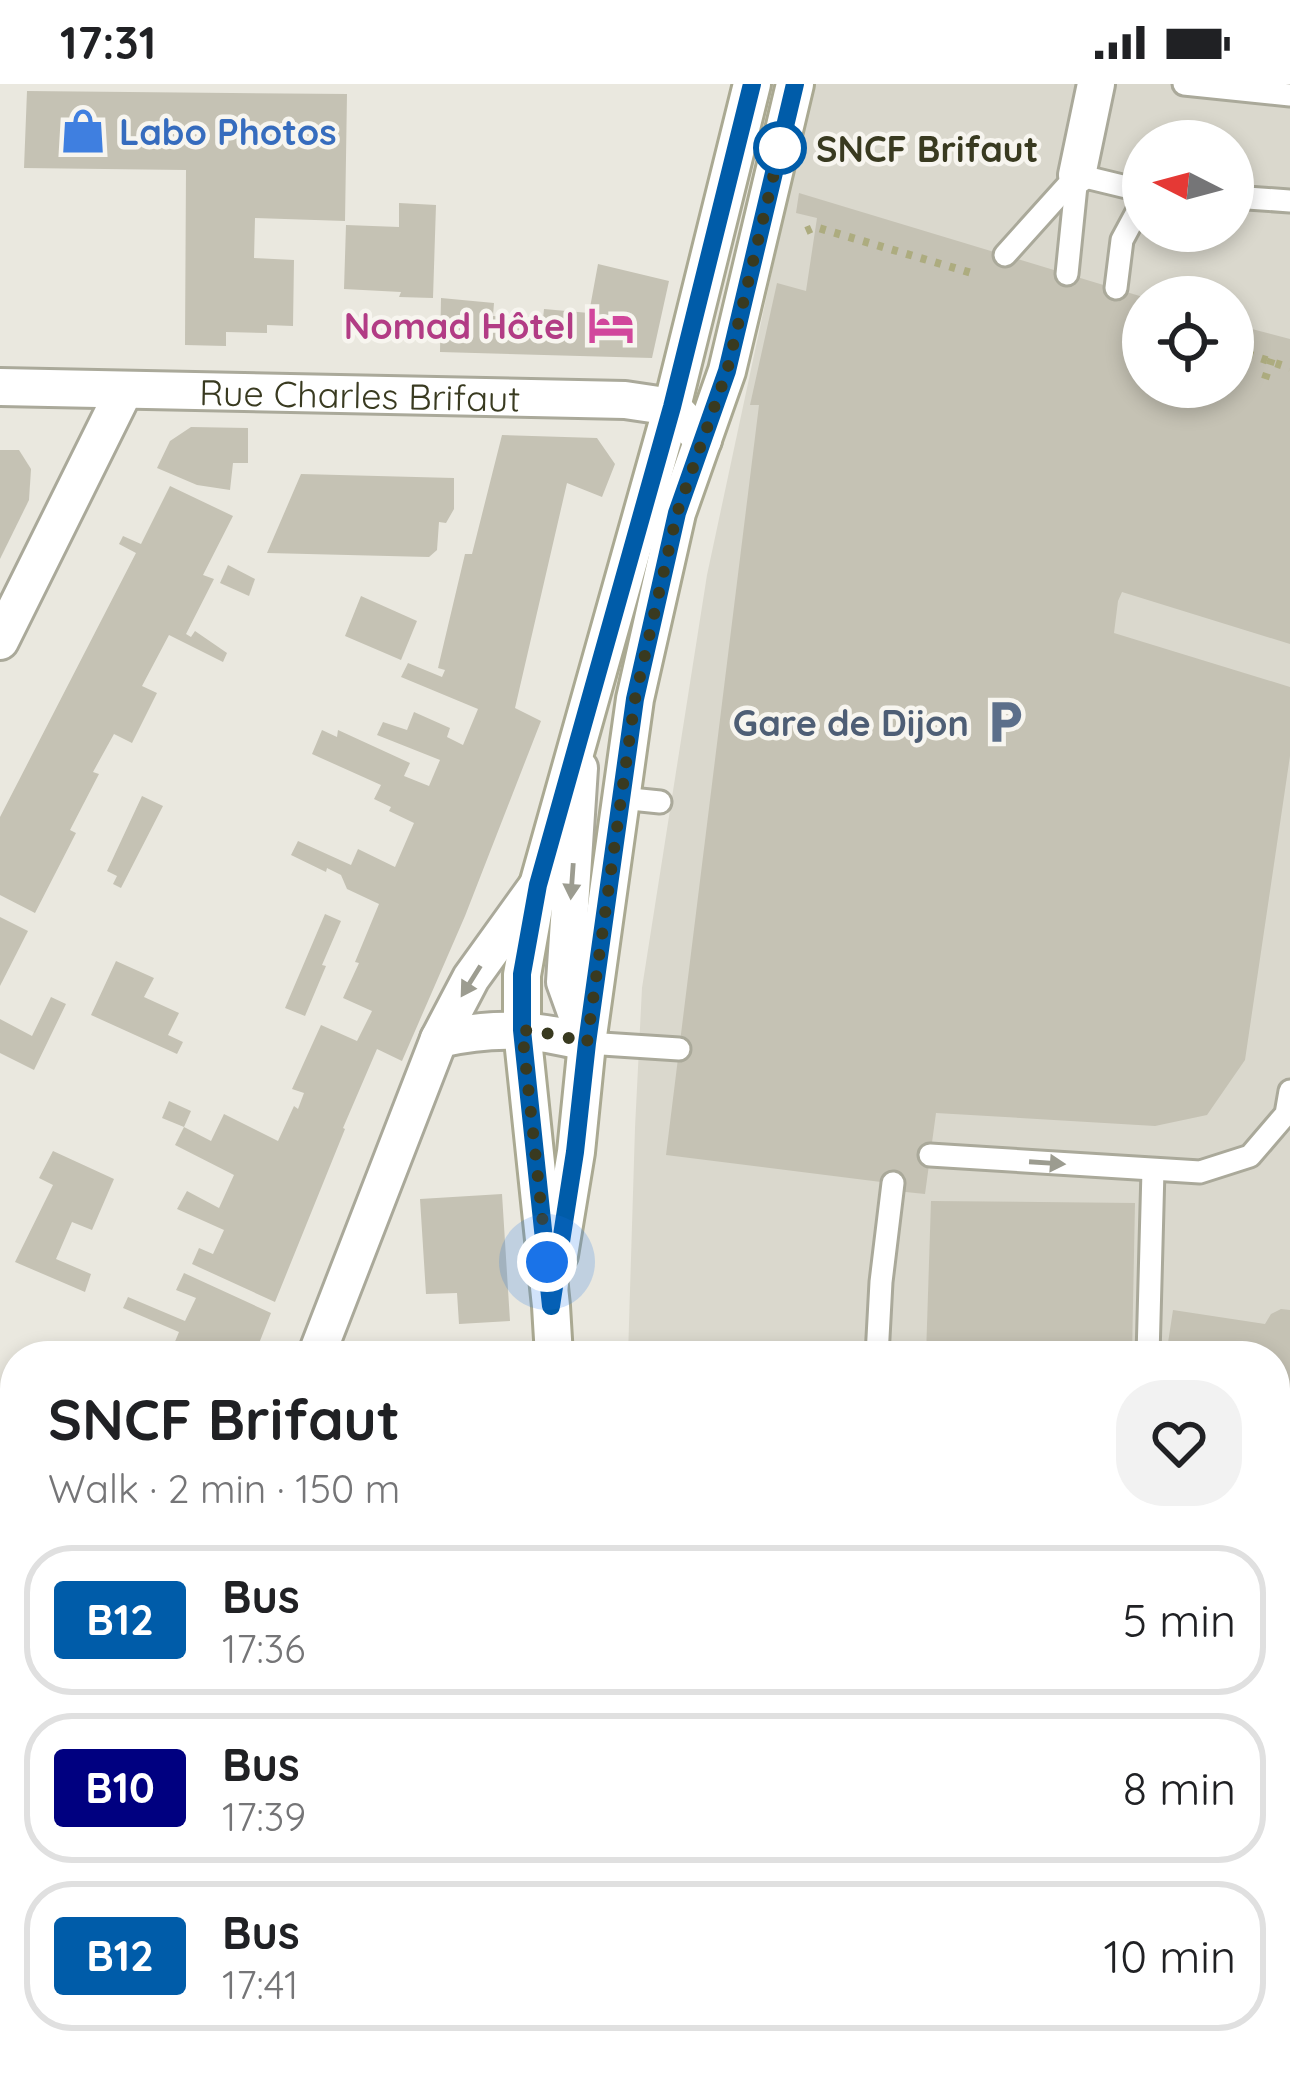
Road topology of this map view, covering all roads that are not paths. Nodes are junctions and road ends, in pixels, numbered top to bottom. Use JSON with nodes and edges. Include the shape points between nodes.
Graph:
{"nodes":[{"id":1,"x":752,"y":84,"type":"edge"},
{"id":2,"x":794,"y":84,"type":"edge"},
{"id":3,"x":1184,"y":84,"type":"edge"},
{"id":4,"x":1098,"y":94,"type":"edge"},
{"id":5,"x":1290,"y":95,"type":"edge"},
{"id":6,"x":1077,"y":175,"type":"junction"},
{"id":7,"x":1122,"y":186,"type":"edge"},
{"id":8,"x":1254,"y":198,"type":"edge"},
{"id":9,"x":1290,"y":201,"type":"edge"},
{"id":10,"x":1122,"y":240,"type":"edge"},
{"id":11,"x":1005,"y":255,"type":"dead end"},
{"id":12,"x":1067,"y":274,"type":"dead end"},
{"id":13,"x":1116,"y":288,"type":"dead end"},
{"id":14,"x":0,"y":387,"type":"edge"},
{"id":15,"x":124,"y":391,"type":"junction"},
{"id":16,"x":672,"y":407,"type":"junction"},
{"id":17,"x":703,"y":440,"type":"junction"},
{"id":18,"x":0,"y":641,"type":"edge"},
{"id":19,"x":582,"y":722,"type":"junction"},
{"id":20,"x":621,"y":798,"type":"junction"},
{"id":21,"x":660,"y":802,"type":"dead end"},
{"id":22,"x":538,"y":885,"type":"junction"},
{"id":23,"x":522,"y":1030,"type":"junction"},
{"id":24,"x":439,"y":1039,"type":"junction"},
{"id":25,"x":587,"y":1043,"type":"junction"},
{"id":26,"x":679,"y":1049,"type":"dead end"},
{"id":27,"x":1290,"y":1091,"type":"edge"},
{"id":28,"x":930,"y":1155,"type":"dead end"},
{"id":29,"x":1154,"y":1170,"type":"junction"},
{"id":30,"x":893,"y":1184,"type":"dead end"},
{"id":31,"x":551,"y":1306,"type":"junction"},
{"id":32,"x":322,"y":1341,"type":"edge"},
{"id":33,"x":553,"y":1341,"type":"edge"},
{"id":34,"x":878,"y":1341,"type":"edge"},
{"id":35,"x":1148,"y":1341,"type":"edge"}],
"edges":[{"from":1,"to":16,"type":"main road"},
{"from":2,"to":17,"type":"main road","via":[[727,371]]},
{"from":3,"to":5,"type":"lane"},
{"from":4,"to":6,"type":"main road"},
{"from":6,"to":7,"type":"lane"},
{"from":6,"to":11,"type":"lane"},
{"from":6,"to":12,"type":"lane"},
{"from":8,"to":9,"type":"lane"},
{"from":10,"to":13,"type":"lane"},
{"from":14,"to":15,"type":"main road","name":"Rue Charles Brifaut"},
{"from":15,"to":16,"type":"main road","name":"Rue Charles Brifaut"},
{"from":15,"to":18,"type":"main road"},
{"from":16,"to":17,"type":"main road"},
{"from":16,"to":19,"type":"main road"},
{"from":17,"to":20,"type":"main road","via":[[677,513]]},
{"from":19,"to":22,"type":"main road"},
{"from":19,"to":25,"type":"main road","one_way":true,"via":[[566,982]]},
{"from":20,"to":21,"type":"lane"},
{"from":20,"to":25,"type":"main road"},
{"from":22,"to":23,"type":"main road","via":[[522,974]]},
{"from":22,"to":24,"type":"main road","one_way":true,"via":[[471,978]]},
{"from":23,"to":24,"type":"main road"},
{"from":23,"to":25,"type":"main road"},
{"from":23,"to":31,"type":"main road"},
{"from":24,"to":32,"type":"main road"},
{"from":25,"to":26,"type":"lane"},
{"from":25,"to":31,"type":"main road"},
{"from":27,"to":29,"type":"lane","via":[[1286,1114],[1250,1156],[1200,1172]]},
{"from":28,"to":29,"type":"lane","one_way":true},
{"from":29,"to":35,"type":"lane"},
{"from":30,"to":34,"type":"lane"},
{"from":31,"to":33,"type":"main road"}]}
